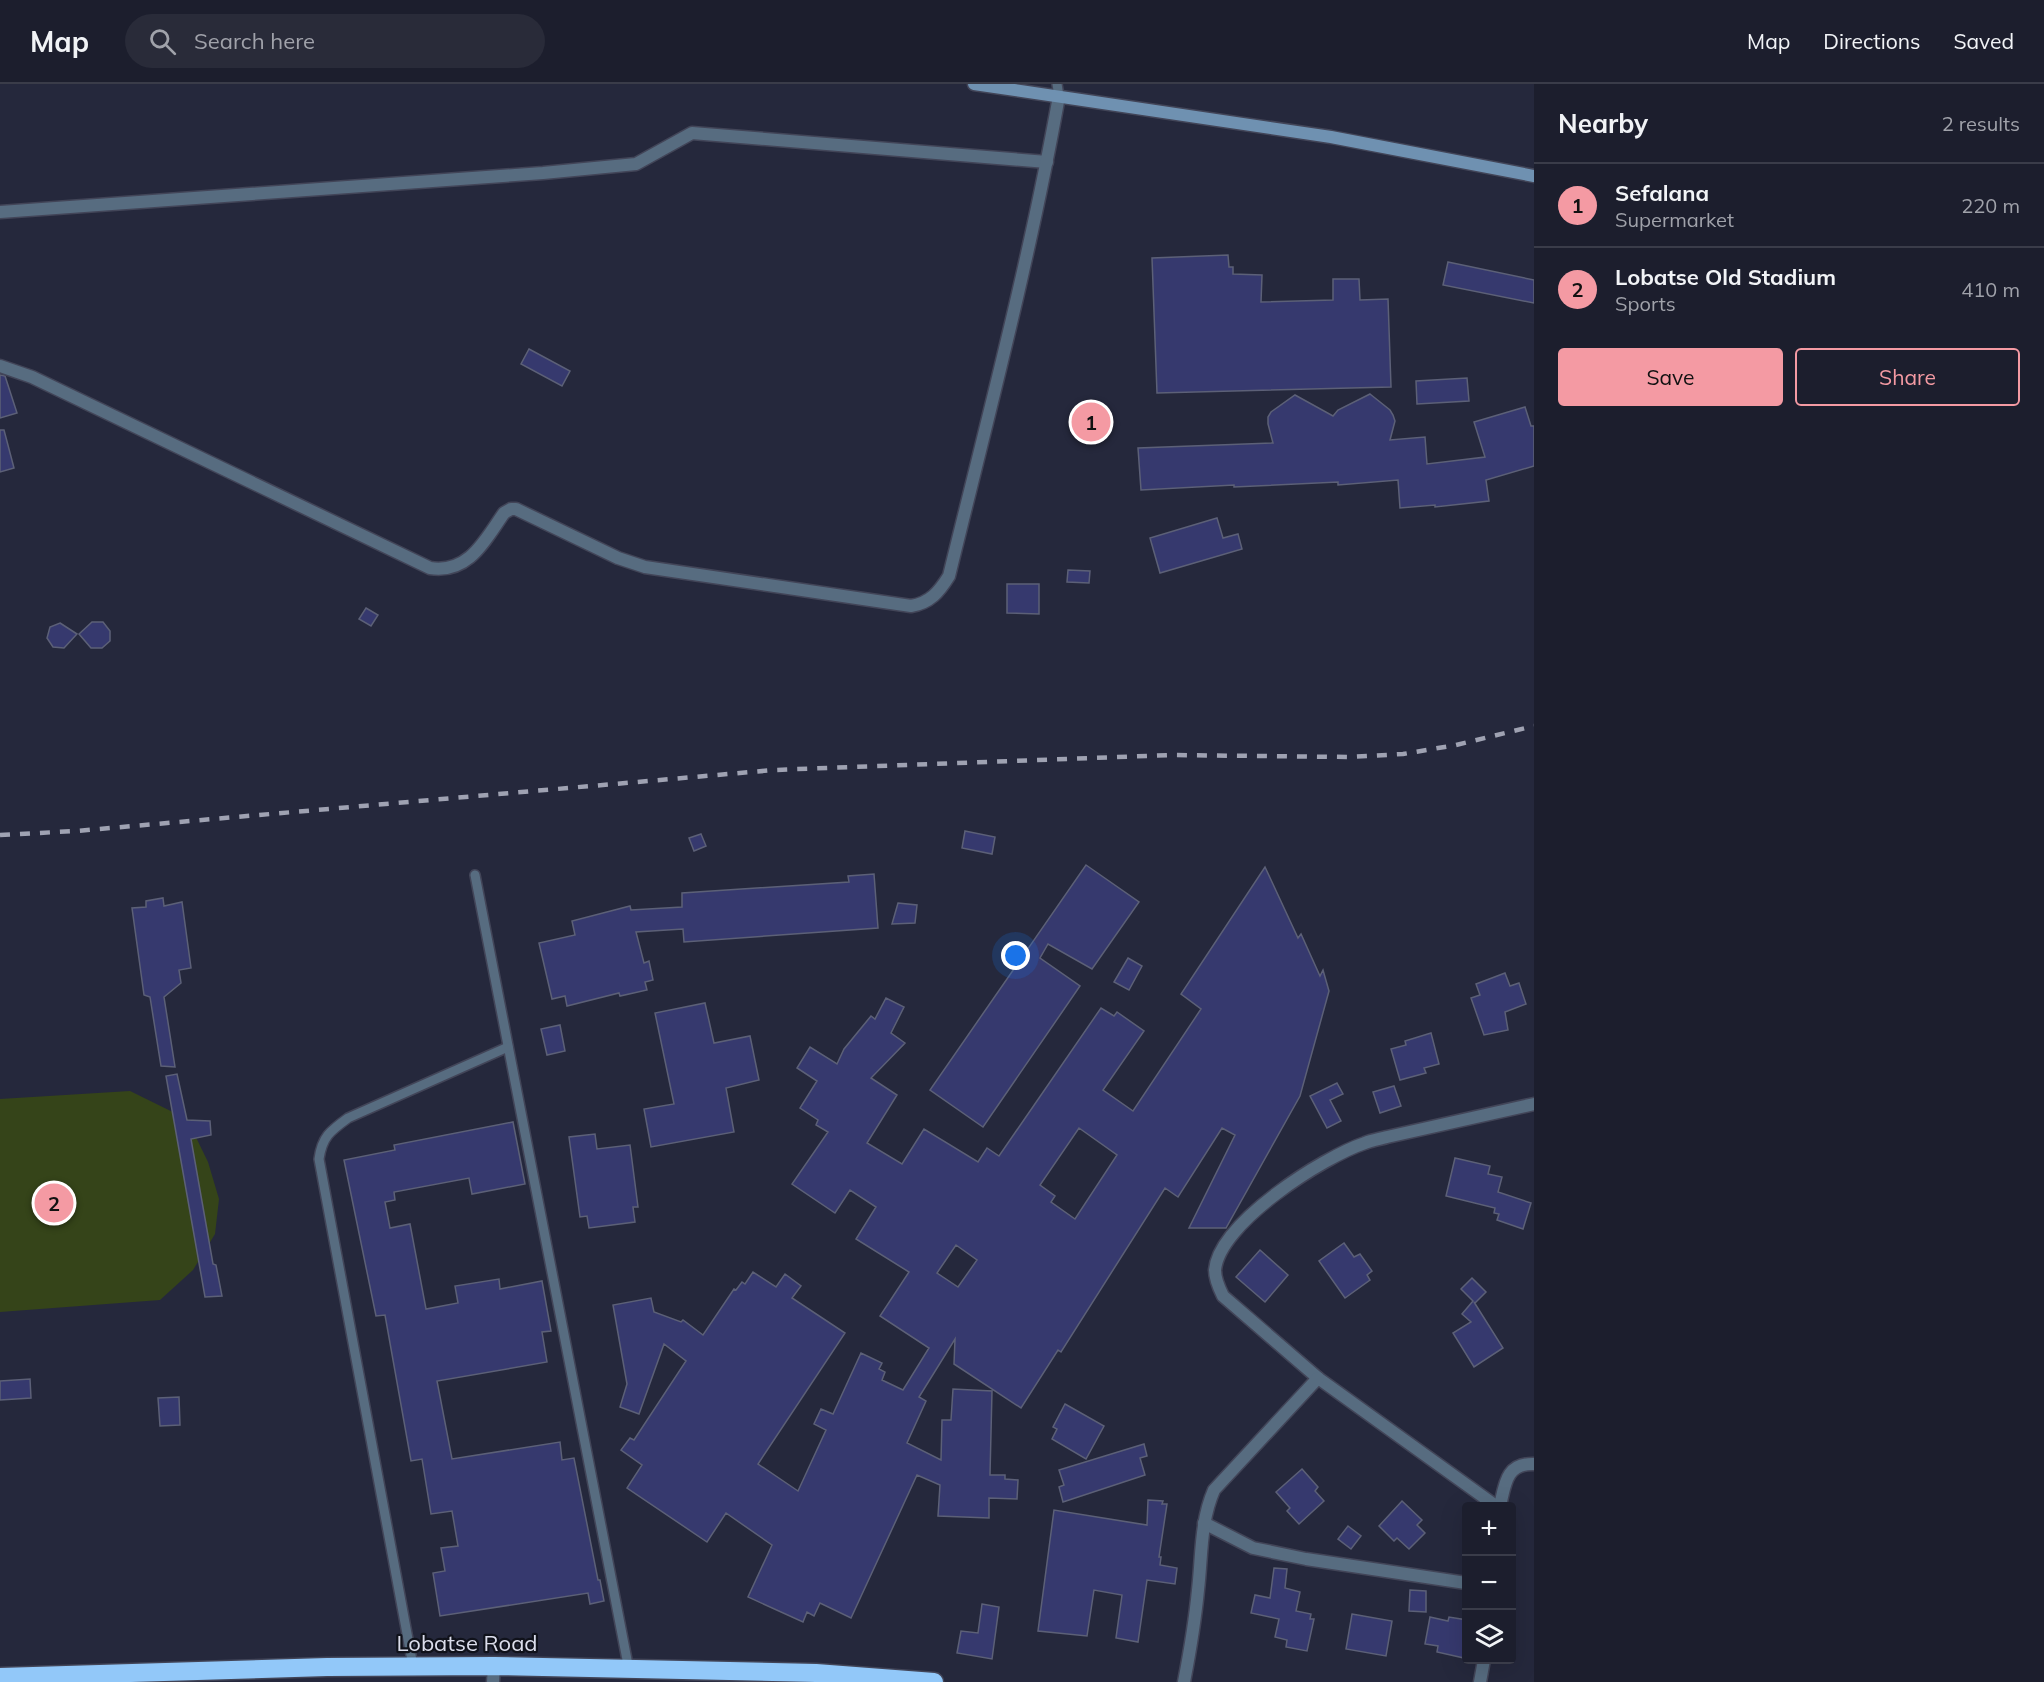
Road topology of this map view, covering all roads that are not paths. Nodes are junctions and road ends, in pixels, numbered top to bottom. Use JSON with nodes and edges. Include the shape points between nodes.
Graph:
{"nodes":[{"id":1,"x":974,"y":84,"type":"edge"},
{"id":2,"x":1058,"y":90,"type":"edge"},
{"id":3,"x":1047,"y":162,"type":"junction"},
{"id":4,"x":1534,"y":176,"type":"edge"},
{"id":5,"x":0,"y":212,"type":"edge"},
{"id":6,"x":0,"y":366,"type":"edge"},
{"id":7,"x":475,"y":875,"type":"dead end"},
{"id":8,"x":508,"y":1047,"type":"junction"},
{"id":9,"x":1534,"y":1104,"type":"edge"},
{"id":10,"x":1318,"y":1378,"type":"junction"},
{"id":11,"x":1534,"y":1464,"type":"edge"},
{"id":12,"x":1492,"y":1502,"type":"edge"},
{"id":13,"x":1499,"y":1502,"type":"edge"},
{"id":14,"x":1204,"y":1523,"type":"junction"},
{"id":15,"x":1462,"y":1582,"type":"edge"},
{"id":16,"x":1483,"y":1664,"type":"edge"},
{"id":17,"x":413,"y":1666,"type":"junction"},
{"id":18,"x":628,"y":1670,"type":"junction"},
{"id":19,"x":494,"y":1674,"type":"edge"},
{"id":20,"x":6,"y":1679,"type":"edge"},
{"id":21,"x":934,"y":1682,"type":"edge"},
{"id":22,"x":1185,"y":1682,"type":"edge"},
{"id":23,"x":1480,"y":1682,"type":"edge"}],
"edges":[{"from":1,"to":2,"type":"main road"},
{"from":2,"to":3,"type":"street"},
{"from":2,"to":4,"type":"main road"},
{"from":3,"to":5,"type":"street","via":[[692,133],[636,164]]},
{"from":3,"to":6,"type":"street","via":[[949,576],[941,590],[920,605],[811,593],[645,567],[516,509],[504,513],[469,560],[448,569],[430,568],[32,377]]},
{"from":7,"to":8,"type":"lane"},
{"from":8,"to":17,"type":"lane","via":[[348,1118],[321,1144],[319,1159]]},
{"from":8,"to":18,"type":"lane"},
{"from":9,"to":10,"type":"street","via":[[1356,1146],[1279,1192],[1227,1240],[1215,1271],[1223,1296]]},
{"from":10,"to":12,"type":"street"},
{"from":10,"to":14,"type":"street","via":[[1214,1490]]},
{"from":11,"to":13,"type":"street","via":[[1524,1464],[1510,1474]]},
{"from":14,"to":15,"type":"street","via":[[1253,1548]]},
{"from":14,"to":22,"type":"street"},
{"from":16,"to":23,"type":"street"},
{"from":17,"to":19,"type":"highway","name":"Lobatse Road"},
{"from":17,"to":20,"type":"highway","name":"Lobatse Road"},
{"from":18,"to":19,"type":"highway","name":"Lobatse Road"},
{"from":18,"to":21,"type":"highway","name":"Lobatse Road","via":[[816,1673]]}]}
